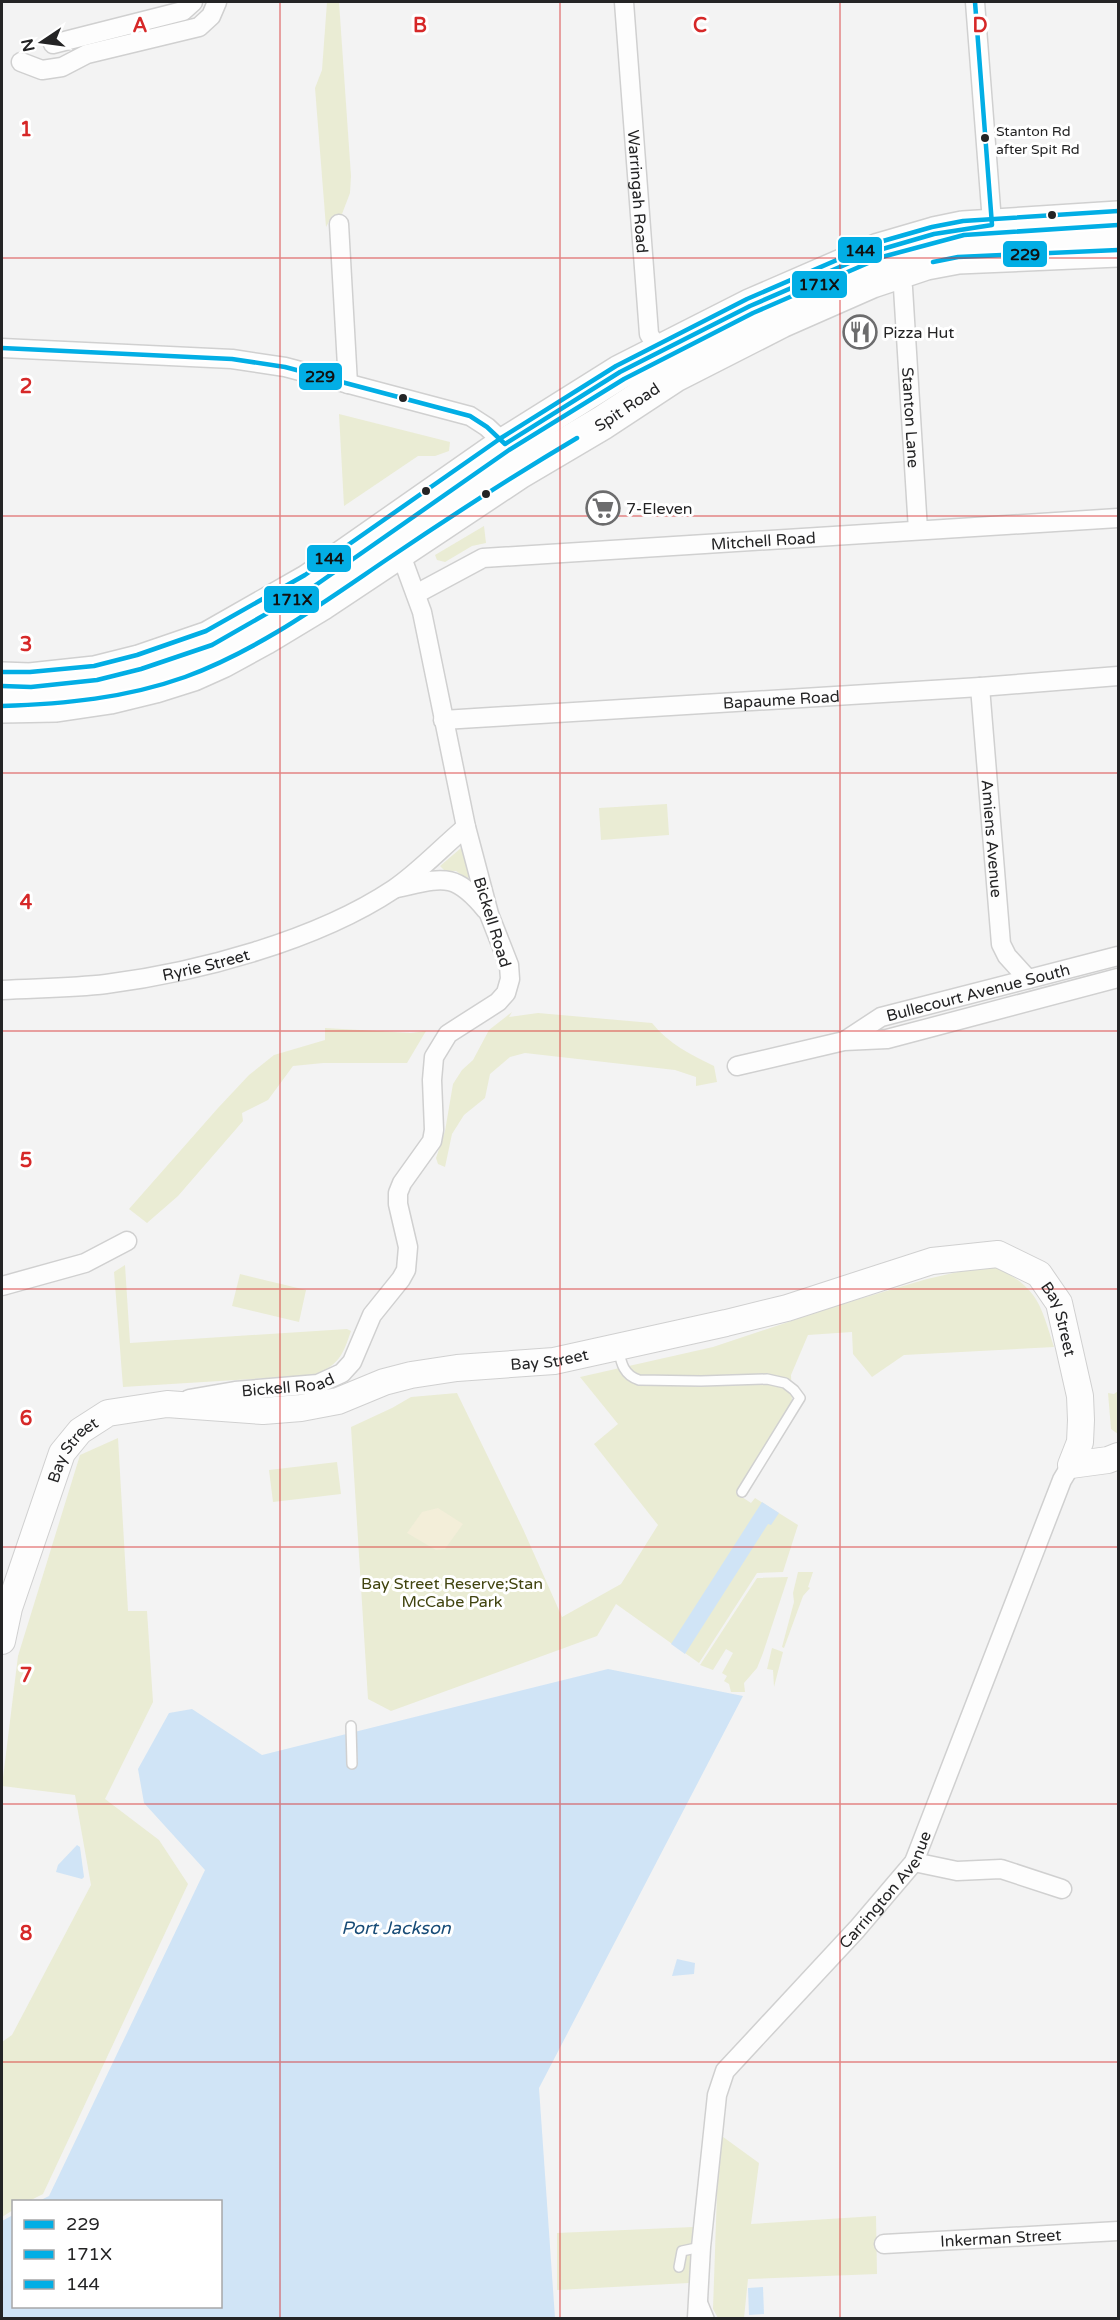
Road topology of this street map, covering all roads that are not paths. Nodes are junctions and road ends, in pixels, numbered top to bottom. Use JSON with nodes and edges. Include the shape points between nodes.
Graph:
{"nodes":[{"id":1,"x":193,"y":2,"type":"edge"},
{"id":2,"x":217,"y":2,"type":"edge"},
{"id":3,"x":624,"y":2,"type":"edge"},
{"id":4,"x":975,"y":2,"type":"edge"},
{"id":5,"x":52,"y":44,"type":"dead end"},
{"id":6,"x":21,"y":62,"type":"dead end"},
{"id":7,"x":1119,"y":218,"type":"edge"},
{"id":8,"x":339,"y":224,"type":"dead end"},
{"id":9,"x":993,"y":240,"type":"junction"},
{"id":10,"x":1119,"y":250,"type":"edge"},
{"id":11,"x":900,"y":271,"type":"junction"},
{"id":12,"x":2,"y":348,"type":"edge"},
{"id":13,"x":667,"y":364,"type":"junction"},
{"id":14,"x":348,"y":384,"type":"junction"},
{"id":15,"x":505,"y":444,"type":"junction"},
{"id":16,"x":1119,"y":518,"type":"edge"},
{"id":17,"x":918,"y":530,"type":"junction"},
{"id":18,"x":394,"y":539,"type":"junction"},
{"id":19,"x":416,"y":594,"type":"junction"},
{"id":20,"x":1119,"y":676,"type":"edge"},
{"id":21,"x":2,"y":679,"type":"edge"},
{"id":22,"x":980,"y":687,"type":"junction"},
{"id":23,"x":2,"y":706,"type":"edge"},
{"id":24,"x":443,"y":720,"type":"junction"},
{"id":25,"x":466,"y":826,"type":"junction"},
{"id":26,"x":396,"y":888,"type":"junction"},
{"id":27,"x":489,"y":914,"type":"junction"},
{"id":28,"x":1119,"y":956,"type":"edge"},
{"id":29,"x":1119,"y":978,"type":"edge"},
{"id":30,"x":1028,"y":979,"type":"junction"},
{"id":31,"x":2,"y":990,"type":"edge"},
{"id":32,"x":844,"y":1041,"type":"junction"},
{"id":33,"x":737,"y":1066,"type":"dead end"},
{"id":34,"x":127,"y":1241,"type":"dead end"},
{"id":35,"x":2,"y":1286,"type":"edge"},
{"id":36,"x":618,"y":1348,"type":"junction"},
{"id":37,"x":167,"y":1404,"type":"junction"},
{"id":38,"x":1119,"y":1456,"type":"edge"},
{"id":39,"x":1071,"y":1465,"type":"junction"},
{"id":40,"x":742,"y":1492,"type":"dead end"},
{"id":41,"x":2,"y":1641,"type":"edge"},
{"id":42,"x":351,"y":1726,"type":"dead end"},
{"id":43,"x":352,"y":1764,"type":"dead end"},
{"id":44,"x":914,"y":1862,"type":"junction"},
{"id":45,"x":1062,"y":1889,"type":"dead end"},
{"id":46,"x":1119,"y":2232,"type":"edge"},
{"id":47,"x":884,"y":2244,"type":"dead end"},
{"id":48,"x":701,"y":2247,"type":"junction"},
{"id":49,"x":679,"y":2267,"type":"dead end"},
{"id":50,"x":699,"y":2292,"type":"junction"},
{"id":51,"x":697,"y":2319,"type":"edge"},
{"id":52,"x":709,"y":2319,"type":"edge"}],
"edges":[{"from":1,"to":5,"type":"street","via":[[183,10]]},
{"from":2,"to":6,"type":"street","via":[[212,16],[199,27],[87,54],[62,67],[42,70]]},
{"from":3,"to":13,"type":"street","name":"Warringah Road","via":[[648,326]]},
{"from":4,"to":9,"type":"street"},
{"from":7,"to":9,"type":"highway","name":"Spit Road"},
{"from":8,"to":14,"type":"street"},
{"from":9,"to":10,"type":"highway","name":"Spit Road"},
{"from":9,"to":11,"type":"highway","name":"Spit Road","via":[[958,257]]},
{"from":9,"to":13,"type":"highway","name":"Spit Road","via":[[934,234],[879,250],[750,306]]},
{"from":11,"to":13,"type":"highway","name":"Spit Road"},
{"from":11,"to":17,"type":"street","name":"Stanton Lane"},
{"from":12,"to":14,"type":"street","via":[[232,359],[285,367]]},
{"from":13,"to":15,"type":"highway","name":"Spit Road","via":[[620,372]]},
{"from":13,"to":18,"type":"highway","name":"Spit Road","via":[[602,423]]},
{"from":14,"to":15,"type":"street","via":[[470,416]]},
{"from":15,"to":18,"type":"highway","name":"Spit Road"},
{"from":16,"to":17,"type":"street","name":"Mitchell Road"},
{"from":17,"to":19,"type":"street","name":"Mitchell Road","via":[[483,558]]},
{"from":18,"to":19,"type":"street","name":"Bickell Road"},
{"from":18,"to":21,"type":"highway","name":"Spit Road","via":[[188,646],[95,673]]},
{"from":18,"to":23,"type":"highway","name":"Spit Road","via":[[329,598],[264,638],[193,674],[110,697],[56,705]]},
{"from":19,"to":24,"type":"street","name":"Bickell Road"},
{"from":20,"to":22,"type":"street","name":"Bapaume Road"},
{"from":22,"to":24,"type":"street","name":"Bapaume Road"},
{"from":22,"to":30,"type":"street","name":"Amiens Avenue","via":[[1001,944]]},
{"from":24,"to":25,"type":"street","name":"Bickell Road"},
{"from":25,"to":26,"type":"street","name":"Ryrie Street"},
{"from":25,"to":27,"type":"street","name":"Bickell Road"},
{"from":26,"to":27,"type":"street","name":"Ryrie Street","via":[[441,878],[454,881]]},
{"from":26,"to":31,"type":"street","name":"Ryrie Street","via":[[344,917],[289,940],[221,961],[103,984]]},
{"from":27,"to":37,"type":"street","name":"Bickell Road","via":[[509,965],[506,993],[486,1011],[448,1034],[434,1057],[432,1142],[398,1193],[408,1246],[406,1270],[372,1315],[352,1362],[342,1372],[318,1383],[235,1391]]},
{"from":28,"to":30,"type":"street","name":"Bullecourt Avenue South"},
{"from":29,"to":32,"type":"street","name":"Bullecourt Avenue South","via":[[887,1039]]},
{"from":30,"to":32,"type":"street","name":"Bullecourt Avenue South","via":[[882,1017]]},
{"from":32,"to":33,"type":"street","name":"Bullecourt Avenue South"},
{"from":34,"to":35,"type":"street","via":[[85,1263]]},
{"from":36,"to":37,"type":"street","name":"Bay Street","via":[[554,1361],[457,1368],[393,1380],[338,1401],[301,1408],[243,1411]]},
{"from":36,"to":39,"type":"street","name":"Bay Street","via":[[787,1308],[932,1261],[998,1254],[1039,1274],[1059,1303],[1080,1396],[1080,1442]]},
{"from":36,"to":40,"type":"lane","via":[[625,1371],[639,1380],[767,1378],[795,1390],[800,1398]]},
{"from":37,"to":41,"type":"street","name":"Bay Street","via":[[108,1413],[80,1431],[62,1452],[9,1608]]},
{"from":38,"to":39,"type":"street"},
{"from":39,"to":44,"type":"street","name":"Carrington Avenue"},
{"from":42,"to":43,"type":"lane"},
{"from":44,"to":45,"type":"street","via":[[957,1872],[1001,1869]]},
{"from":44,"to":48,"type":"street","name":"Carrington Avenue","via":[[725,2070],[717,2095]]},
{"from":46,"to":47,"type":"street","name":"Inkerman Street"},
{"from":48,"to":49,"type":"lane","via":[[682,2251]]},
{"from":48,"to":50,"type":"street","name":"Carrington Avenue"},
{"from":50,"to":51,"type":"street","name":"Carrington Avenue"},
{"from":50,"to":52,"type":"lane","name":"Carrington Avenue"}]}
